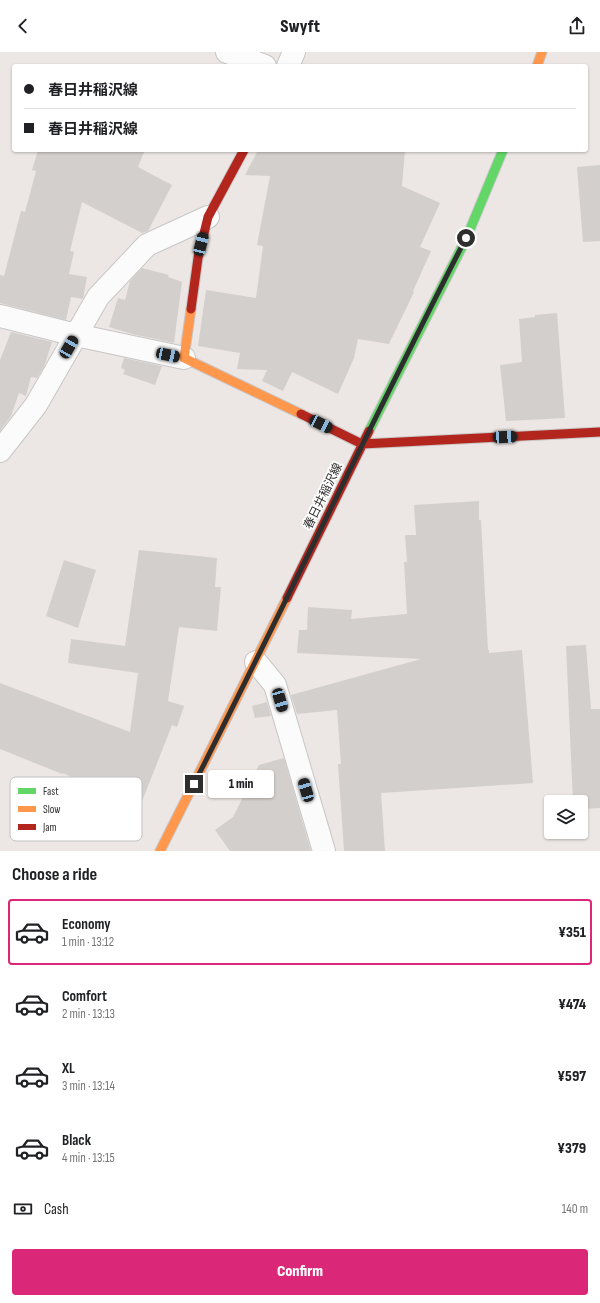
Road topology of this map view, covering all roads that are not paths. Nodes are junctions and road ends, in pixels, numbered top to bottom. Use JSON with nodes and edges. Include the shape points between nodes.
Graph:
{"nodes":[{"id":1,"x":227,"y":52,"type":"edge"},
{"id":2,"x":294,"y":52,"type":"edge"},
{"id":3,"x":542,"y":52,"type":"edge"},
{"id":4,"x":260,"y":64,"type":"edge"},
{"id":5,"x":289,"y":64,"type":"edge"},
{"id":6,"x":538,"y":64,"type":"edge"},
{"id":7,"x":243,"y":152,"type":"edge"},
{"id":8,"x":502,"y":152,"type":"edge"},
{"id":9,"x":208,"y":216,"type":"junction"},
{"id":10,"x":0,"y":316,"type":"edge"},
{"id":11,"x":76,"y":335,"type":"junction"},
{"id":12,"x":184,"y":358,"type":"junction"},
{"id":13,"x":600,"y":432,"type":"edge"},
{"id":14,"x":362,"y":444,"type":"junction"},
{"id":15,"x":0,"y":451,"type":"edge"},
{"id":16,"x":256,"y":662,"type":"junction"},
{"id":17,"x":160,"y":851,"type":"edge"},
{"id":18,"x":324,"y":851,"type":"edge"}],
"edges":[{"from":1,"to":4,"type":"street"},
{"from":2,"to":5,"type":"street"},
{"from":3,"to":6,"type":"main road"},
{"from":7,"to":9,"type":"main road"},
{"from":8,"to":14,"type":"main road","name":"春日井稲沢線","via":[[466,238]]},
{"from":9,"to":11,"type":"street","via":[[147,245],[98,297]]},
{"from":9,"to":12,"type":"main road","via":[[198,258]]},
{"from":10,"to":11,"type":"street"},
{"from":11,"to":12,"type":"street"},
{"from":11,"to":15,"type":"street","via":[[36,405]]},
{"from":12,"to":14,"type":"main road"},
{"from":13,"to":14,"type":"main road"},
{"from":14,"to":16,"type":"main road","name":"春日井稲沢線"},
{"from":16,"to":17,"type":"main road","name":"春日井稲沢線"},
{"from":16,"to":18,"type":"street","via":[[275,685]]}]}
